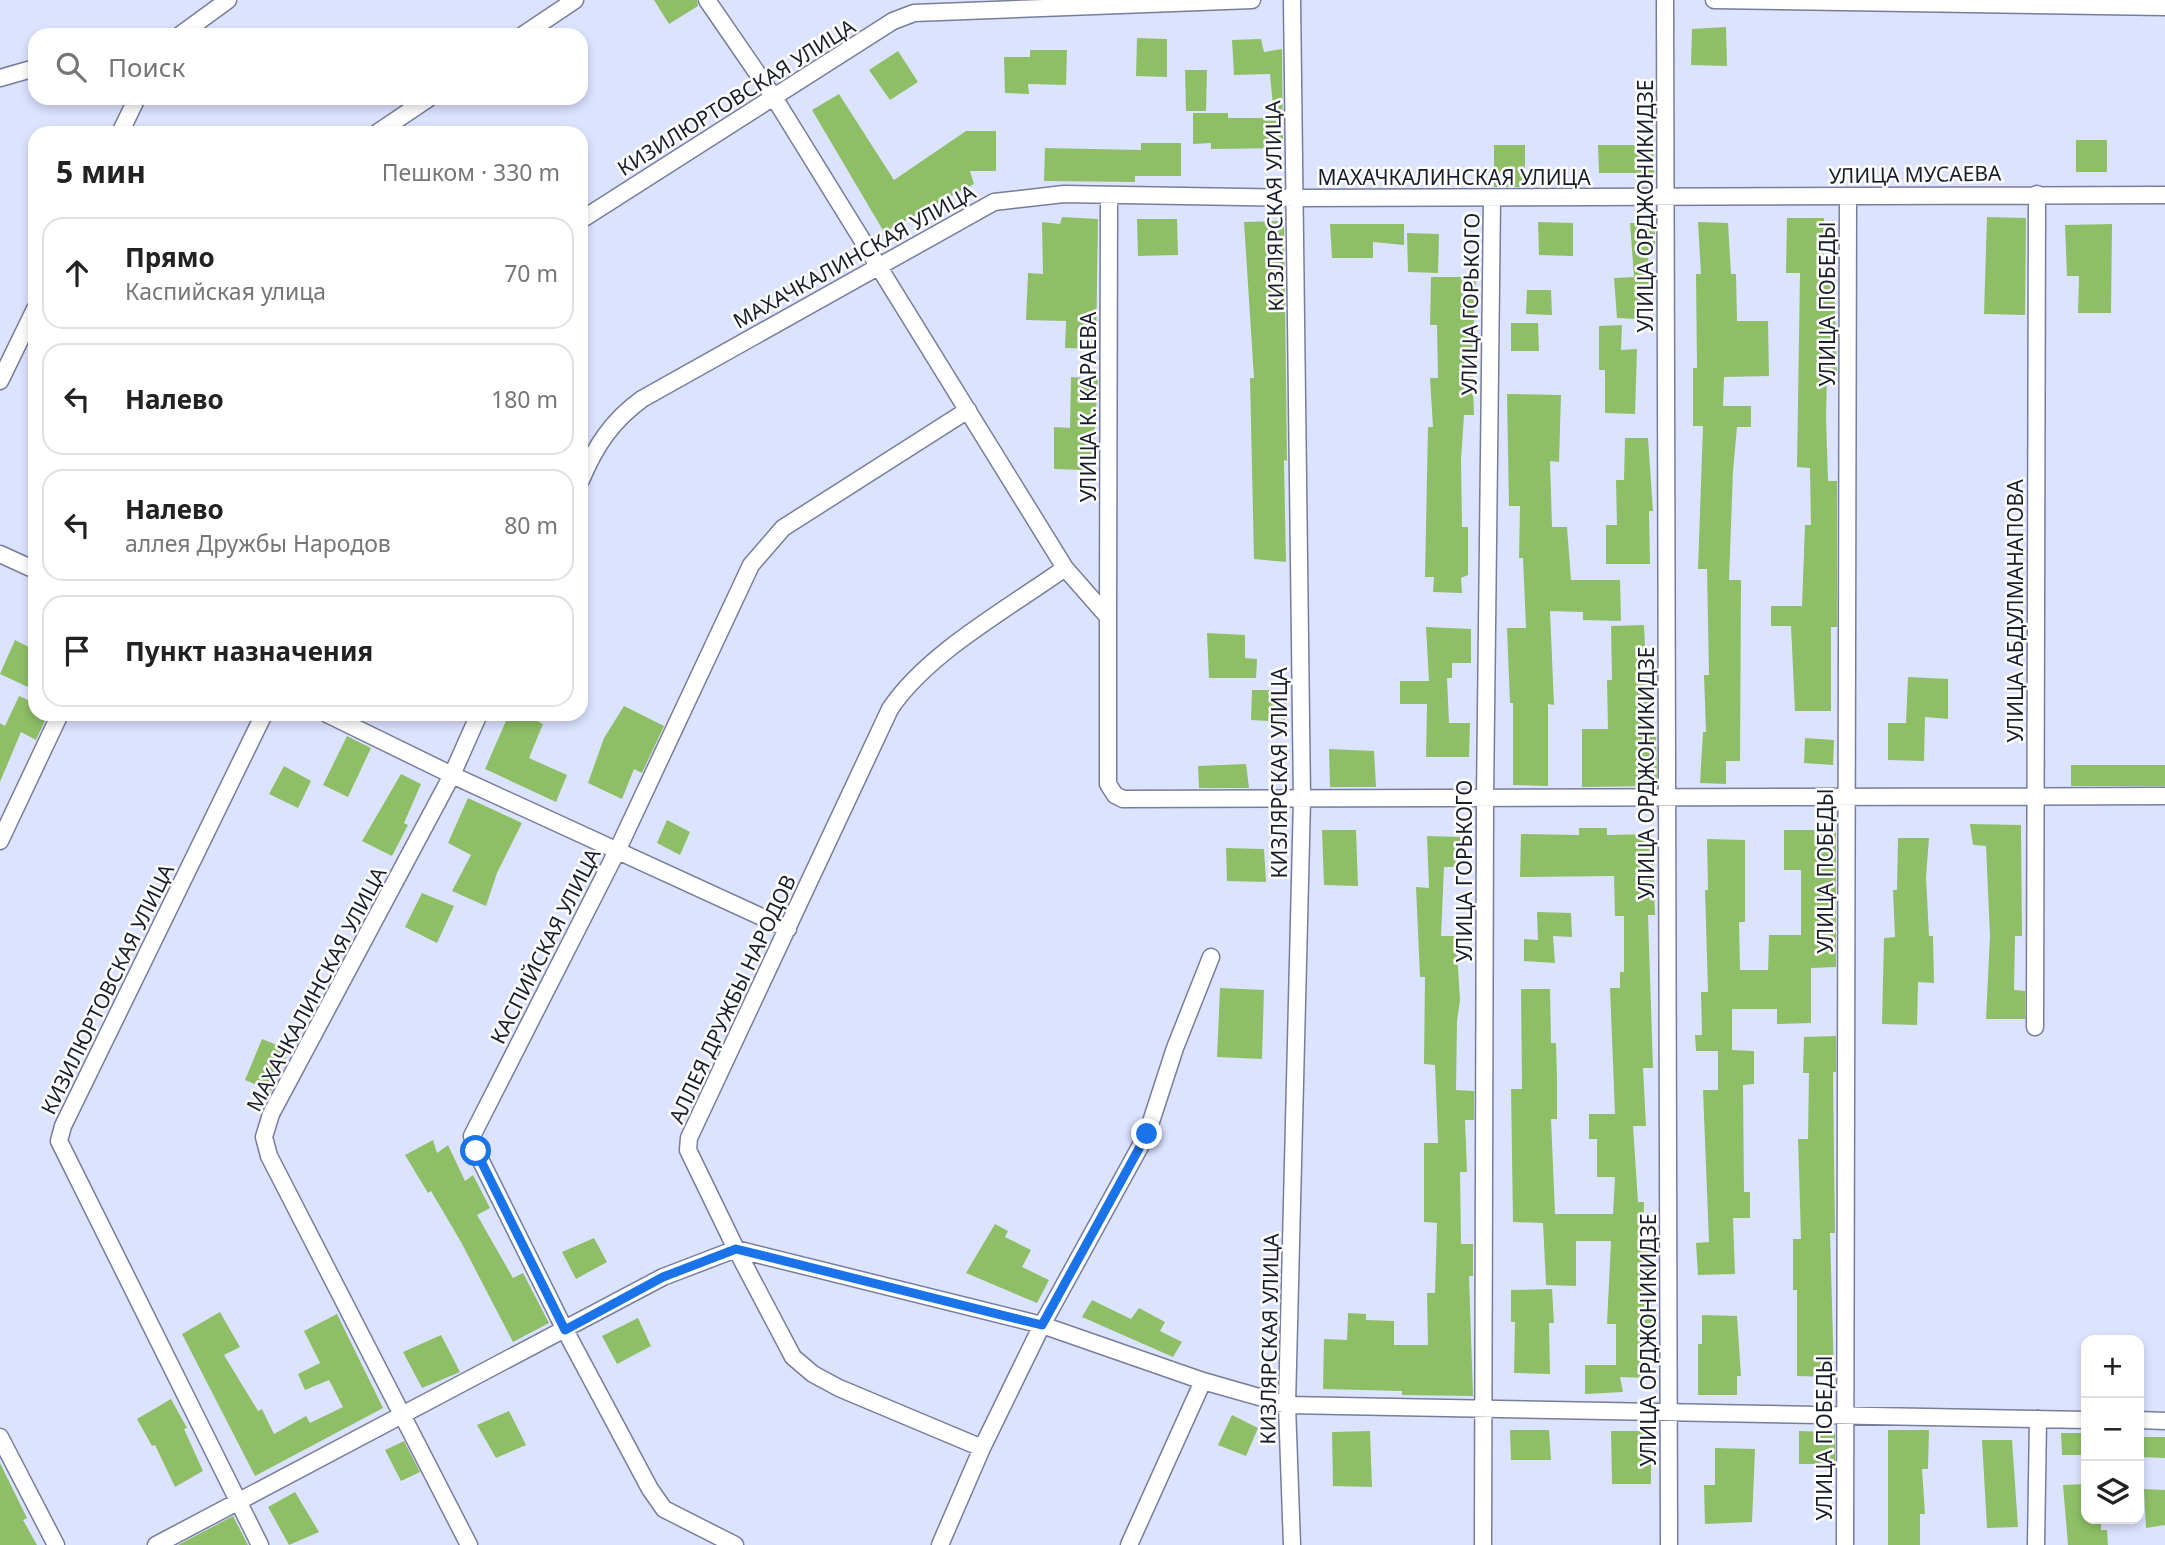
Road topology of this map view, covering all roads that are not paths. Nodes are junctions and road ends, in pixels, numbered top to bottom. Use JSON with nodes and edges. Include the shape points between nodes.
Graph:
{"nodes":[{"id":1,"x":228,"y":0,"type":"edge"},
{"id":2,"x":575,"y":0,"type":"edge"},
{"id":3,"x":707,"y":0,"type":"edge"},
{"id":4,"x":1252,"y":0,"type":"edge"},
{"id":5,"x":1292,"y":0,"type":"edge"},
{"id":6,"x":1665,"y":0,"type":"edge"},
{"id":7,"x":1714,"y":0,"type":"edge"},
{"id":8,"x":2165,"y":7,"type":"edge"},
{"id":9,"x":190,"y":28,"type":"edge"},
{"id":10,"x":533,"y":28,"type":"edge"},
{"id":11,"x":28,"y":70,"type":"edge"},
{"id":12,"x":0,"y":78,"type":"edge"},
{"id":13,"x":775,"y":99,"type":"junction"},
{"id":14,"x":133,"y":105,"type":"edge"},
{"id":15,"x":419,"y":105,"type":"edge"},
{"id":16,"x":123,"y":126,"type":"edge"},
{"id":17,"x":387,"y":126,"type":"edge"},
{"id":18,"x":2037,"y":194,"type":"junction"},
{"id":19,"x":2165,"y":195,"type":"edge"},
{"id":20,"x":1109,"y":196,"type":"junction"},
{"id":21,"x":1848,"y":196,"type":"junction"},
{"id":22,"x":1665,"y":197,"type":"junction"},
{"id":23,"x":1294,"y":198,"type":"junction"},
{"id":24,"x":1492,"y":198,"type":"junction"},
{"id":25,"x":588,"y":216,"type":"edge"},
{"id":26,"x":878,"y":267,"type":"junction"},
{"id":27,"x":28,"y":323,"type":"edge"},
{"id":28,"x":0,"y":381,"type":"edge"},
{"id":29,"x":968,"y":410,"type":"junction"},
{"id":30,"x":588,"y":465,"type":"edge"},
{"id":31,"x":0,"y":554,"type":"edge"},
{"id":32,"x":28,"y":567,"type":"edge"},
{"id":33,"x":1065,"y":568,"type":"junction"},
{"id":34,"x":1108,"y":617,"type":"junction"},
{"id":35,"x":57,"y":721,"type":"edge"},
{"id":36,"x":261,"y":721,"type":"edge"},
{"id":37,"x":341,"y":721,"type":"edge"},
{"id":38,"x":476,"y":721,"type":"edge"},
{"id":39,"x":452,"y":775,"type":"junction"},
{"id":40,"x":2035,"y":796,"type":"junction"},
{"id":41,"x":2165,"y":796,"type":"edge"},
{"id":42,"x":1846,"y":797,"type":"junction"},
{"id":43,"x":1667,"y":798,"type":"junction"},
{"id":44,"x":1485,"y":799,"type":"junction"},
{"id":45,"x":1302,"y":800,"type":"junction"},
{"id":46,"x":0,"y":841,"type":"edge"},
{"id":47,"x":617,"y":851,"type":"junction"},
{"id":48,"x":788,"y":929,"type":"junction"},
{"id":49,"x":1211,"y":957,"type":"dead end"},
{"id":50,"x":2035,"y":1027,"type":"dead end"},
{"id":51,"x":736,"y":1249,"type":"junction"},
{"id":52,"x":1042,"y":1325,"type":"junction"},
{"id":53,"x":565,"y":1330,"type":"junction"},
{"id":54,"x":1202,"y":1381,"type":"junction"},
{"id":55,"x":1287,"y":1405,"type":"junction"},
{"id":56,"x":1484,"y":1408,"type":"junction"},
{"id":57,"x":1669,"y":1413,"type":"junction"},
{"id":58,"x":404,"y":1416,"type":"junction"},
{"id":59,"x":1845,"y":1416,"type":"junction"},
{"id":60,"x":2038,"y":1419,"type":"junction"},
{"id":61,"x":2081,"y":1420,"type":"edge"},
{"id":62,"x":2144,"y":1420,"type":"edge"},
{"id":63,"x":2165,"y":1421,"type":"edge"},
{"id":64,"x":0,"y":1437,"type":"edge"},
{"id":65,"x":982,"y":1448,"type":"junction"},
{"id":66,"x":237,"y":1501,"type":"junction"},
{"id":67,"x":57,"y":1545,"type":"edge"},
{"id":68,"x":156,"y":1545,"type":"edge"},
{"id":69,"x":260,"y":1545,"type":"edge"},
{"id":70,"x":469,"y":1545,"type":"edge"},
{"id":71,"x":735,"y":1545,"type":"edge"},
{"id":72,"x":940,"y":1545,"type":"edge"},
{"id":73,"x":1129,"y":1545,"type":"edge"},
{"id":74,"x":1292,"y":1545,"type":"edge"},
{"id":75,"x":1483,"y":1545,"type":"edge"},
{"id":76,"x":1669,"y":1545,"type":"edge"},
{"id":77,"x":1845,"y":1545,"type":"edge"},
{"id":78,"x":2036,"y":1545,"type":"edge"}],
"edges":[{"from":1,"to":9,"type":"street"},
{"from":2,"to":10,"type":"street"},
{"from":3,"to":13,"type":"street"},
{"from":4,"to":13,"type":"street","name":"КИЗИЛЮРТОВСКАЯ УЛИЦА","via":[[914,13]]},
{"from":5,"to":23,"type":"street","name":"КИЗЛЯРСКАЯ УЛИЦА"},
{"from":6,"to":22,"type":"street","name":"УЛИЦА ОРДЖОНИКИДЗЕ"},
{"from":7,"to":8,"type":"street"},
{"from":11,"to":12,"type":"street"},
{"from":13,"to":25,"type":"street","name":"КИЗИЛЮРТОВСКАЯ УЛИЦА"},
{"from":13,"to":26,"type":"street"},
{"from":14,"to":16,"type":"street"},
{"from":15,"to":17,"type":"street"},
{"from":18,"to":19,"type":"street","name":"УЛИЦА МУСАЕВА"},
{"from":18,"to":21,"type":"street","name":"УЛИЦА МУСАЕВА"},
{"from":18,"to":40,"type":"street","name":"УЛИЦА АБДУЛМАНАПОВА"},
{"from":20,"to":23,"type":"street","name":"МАХАЧКАЛИНСКАЯ УЛИЦА"},
{"from":20,"to":26,"type":"street","name":"МАХАЧКАЛИНСКАЯ УЛИЦА","via":[[1063,194],[994,202]]},
{"from":20,"to":34,"type":"street","name":"УЛИЦА К. КАРАЕВА"},
{"from":21,"to":22,"type":"street","name":"УЛИЦА МУСАЕВА"},
{"from":21,"to":42,"type":"street","name":"УЛИЦА ПОБЕДЫ"},
{"from":22,"to":24,"type":"street","name":"МАХАЧКАЛИНСКАЯ УЛИЦА"},
{"from":22,"to":43,"type":"street","name":"УЛИЦА ОРДЖОНИКИДЗЕ"},
{"from":23,"to":24,"type":"street","name":"МАХАЧКАЛИНСКАЯ УЛИЦА"},
{"from":23,"to":45,"type":"street","name":"КИЗЛЯРСКАЯ УЛИЦА"},
{"from":24,"to":44,"type":"street","name":"УЛИЦА ГОРЬКОГО"},
{"from":26,"to":29,"type":"street"},
{"from":26,"to":30,"type":"street","name":"МАХАЧКАЛИНСКАЯ УЛИЦА","via":[[642,398],[618,416]]},
{"from":27,"to":28,"type":"street"},
{"from":29,"to":33,"type":"street"},
{"from":29,"to":47,"type":"street","name":"КАСПИЙСКАЯ УЛИЦА","via":[[783,528],[765,545],[751,565]]},
{"from":31,"to":32,"type":"street"},
{"from":33,"to":34,"type":"street"},
{"from":33,"to":48,"type":"street","name":"АЛЛЕЯ ДРУЖБЫ НАРОДОВ","via":[[906,685],[890,709]]},
{"from":34,"to":45,"type":"street","name":"УЛИЦА К. КАРАЕВА","via":[[1108,784],[1115,795],[1123,799]]},
{"from":35,"to":46,"type":"street"},
{"from":36,"to":66,"type":"street","name":"КИЗИЛЮРТОВСКАЯ УЛИЦА","via":[[59,1141]]},
{"from":37,"to":39,"type":"street"},
{"from":38,"to":39,"type":"street","name":"МАХАЧКАЛИНСКАЯ УЛИЦА"},
{"from":39,"to":47,"type":"street"},
{"from":39,"to":58,"type":"street","name":"МАХАЧКАЛИНСКАЯ УЛИЦА","via":[[271,1114],[264,1137],[269,1156]]},
{"from":40,"to":41,"type":"street"},
{"from":40,"to":42,"type":"street"},
{"from":40,"to":50,"type":"street","name":"УЛИЦА АБДУЛМАНАПОВА"},
{"from":42,"to":43,"type":"street"},
{"from":42,"to":59,"type":"street","name":"УЛИЦА ПОБЕДЫ"},
{"from":43,"to":44,"type":"street"},
{"from":43,"to":57,"type":"street","name":"УЛИЦА ОРДЖОНИКИДЗЕ"},
{"from":44,"to":45,"type":"street"},
{"from":44,"to":56,"type":"street","name":"УЛИЦА ГОРЬКОГО"},
{"from":45,"to":55,"type":"street","name":"КИЗЛЯРСКАЯ УЛИЦА"},
{"from":47,"to":48,"type":"street"},
{"from":47,"to":53,"type":"street","name":"КАСПИЙСКАЯ УЛИЦА","via":[[472,1136]]},
{"from":48,"to":51,"type":"street","name":"АЛЛЕЯ ДРУЖБЫ НАРОДОВ","via":[[689,1138],[688,1150]]},
{"from":49,"to":52,"type":"street","via":[[1147,1134]]},
{"from":51,"to":52,"type":"street"},
{"from":51,"to":53,"type":"street","via":[[663,1277]]},
{"from":51,"to":65,"type":"street","name":"АЛЛЕЯ ДРУЖБЫ НАРОДОВ","via":[[793,1357],[813,1374]]},
{"from":52,"to":54,"type":"street"},
{"from":52,"to":65,"type":"street"},
{"from":53,"to":58,"type":"street"},
{"from":53,"to":71,"type":"street","name":"КАСПИЙСКАЯ УЛИЦА","via":[[664,1509]]},
{"from":54,"to":55,"type":"street"},
{"from":54,"to":73,"type":"street"},
{"from":55,"to":56,"type":"street"},
{"from":55,"to":74,"type":"street","name":"КИЗЛЯРСКАЯ УЛИЦА"},
{"from":56,"to":57,"type":"street"},
{"from":56,"to":75,"type":"street","name":"УЛИЦА ГОРЬКОГО"},
{"from":57,"to":59,"type":"street"},
{"from":57,"to":76,"type":"street","name":"УЛИЦА ОРДЖОНИКИДЗЕ"},
{"from":58,"to":66,"type":"street"},
{"from":58,"to":70,"type":"street","name":"МАХАЧКАЛИНСКАЯ УЛИЦА"},
{"from":59,"to":60,"type":"street"},
{"from":59,"to":77,"type":"street","name":"УЛИЦА ПОБЕДЫ"},
{"from":60,"to":61,"type":"street"},
{"from":60,"to":78,"type":"street"},
{"from":62,"to":63,"type":"street"},
{"from":64,"to":67,"type":"street"},
{"from":65,"to":72,"type":"street"},
{"from":66,"to":68,"type":"street"},
{"from":66,"to":69,"type":"street","name":"КИЗИЛЮРТОВСКАЯ УЛИЦА"}]}
